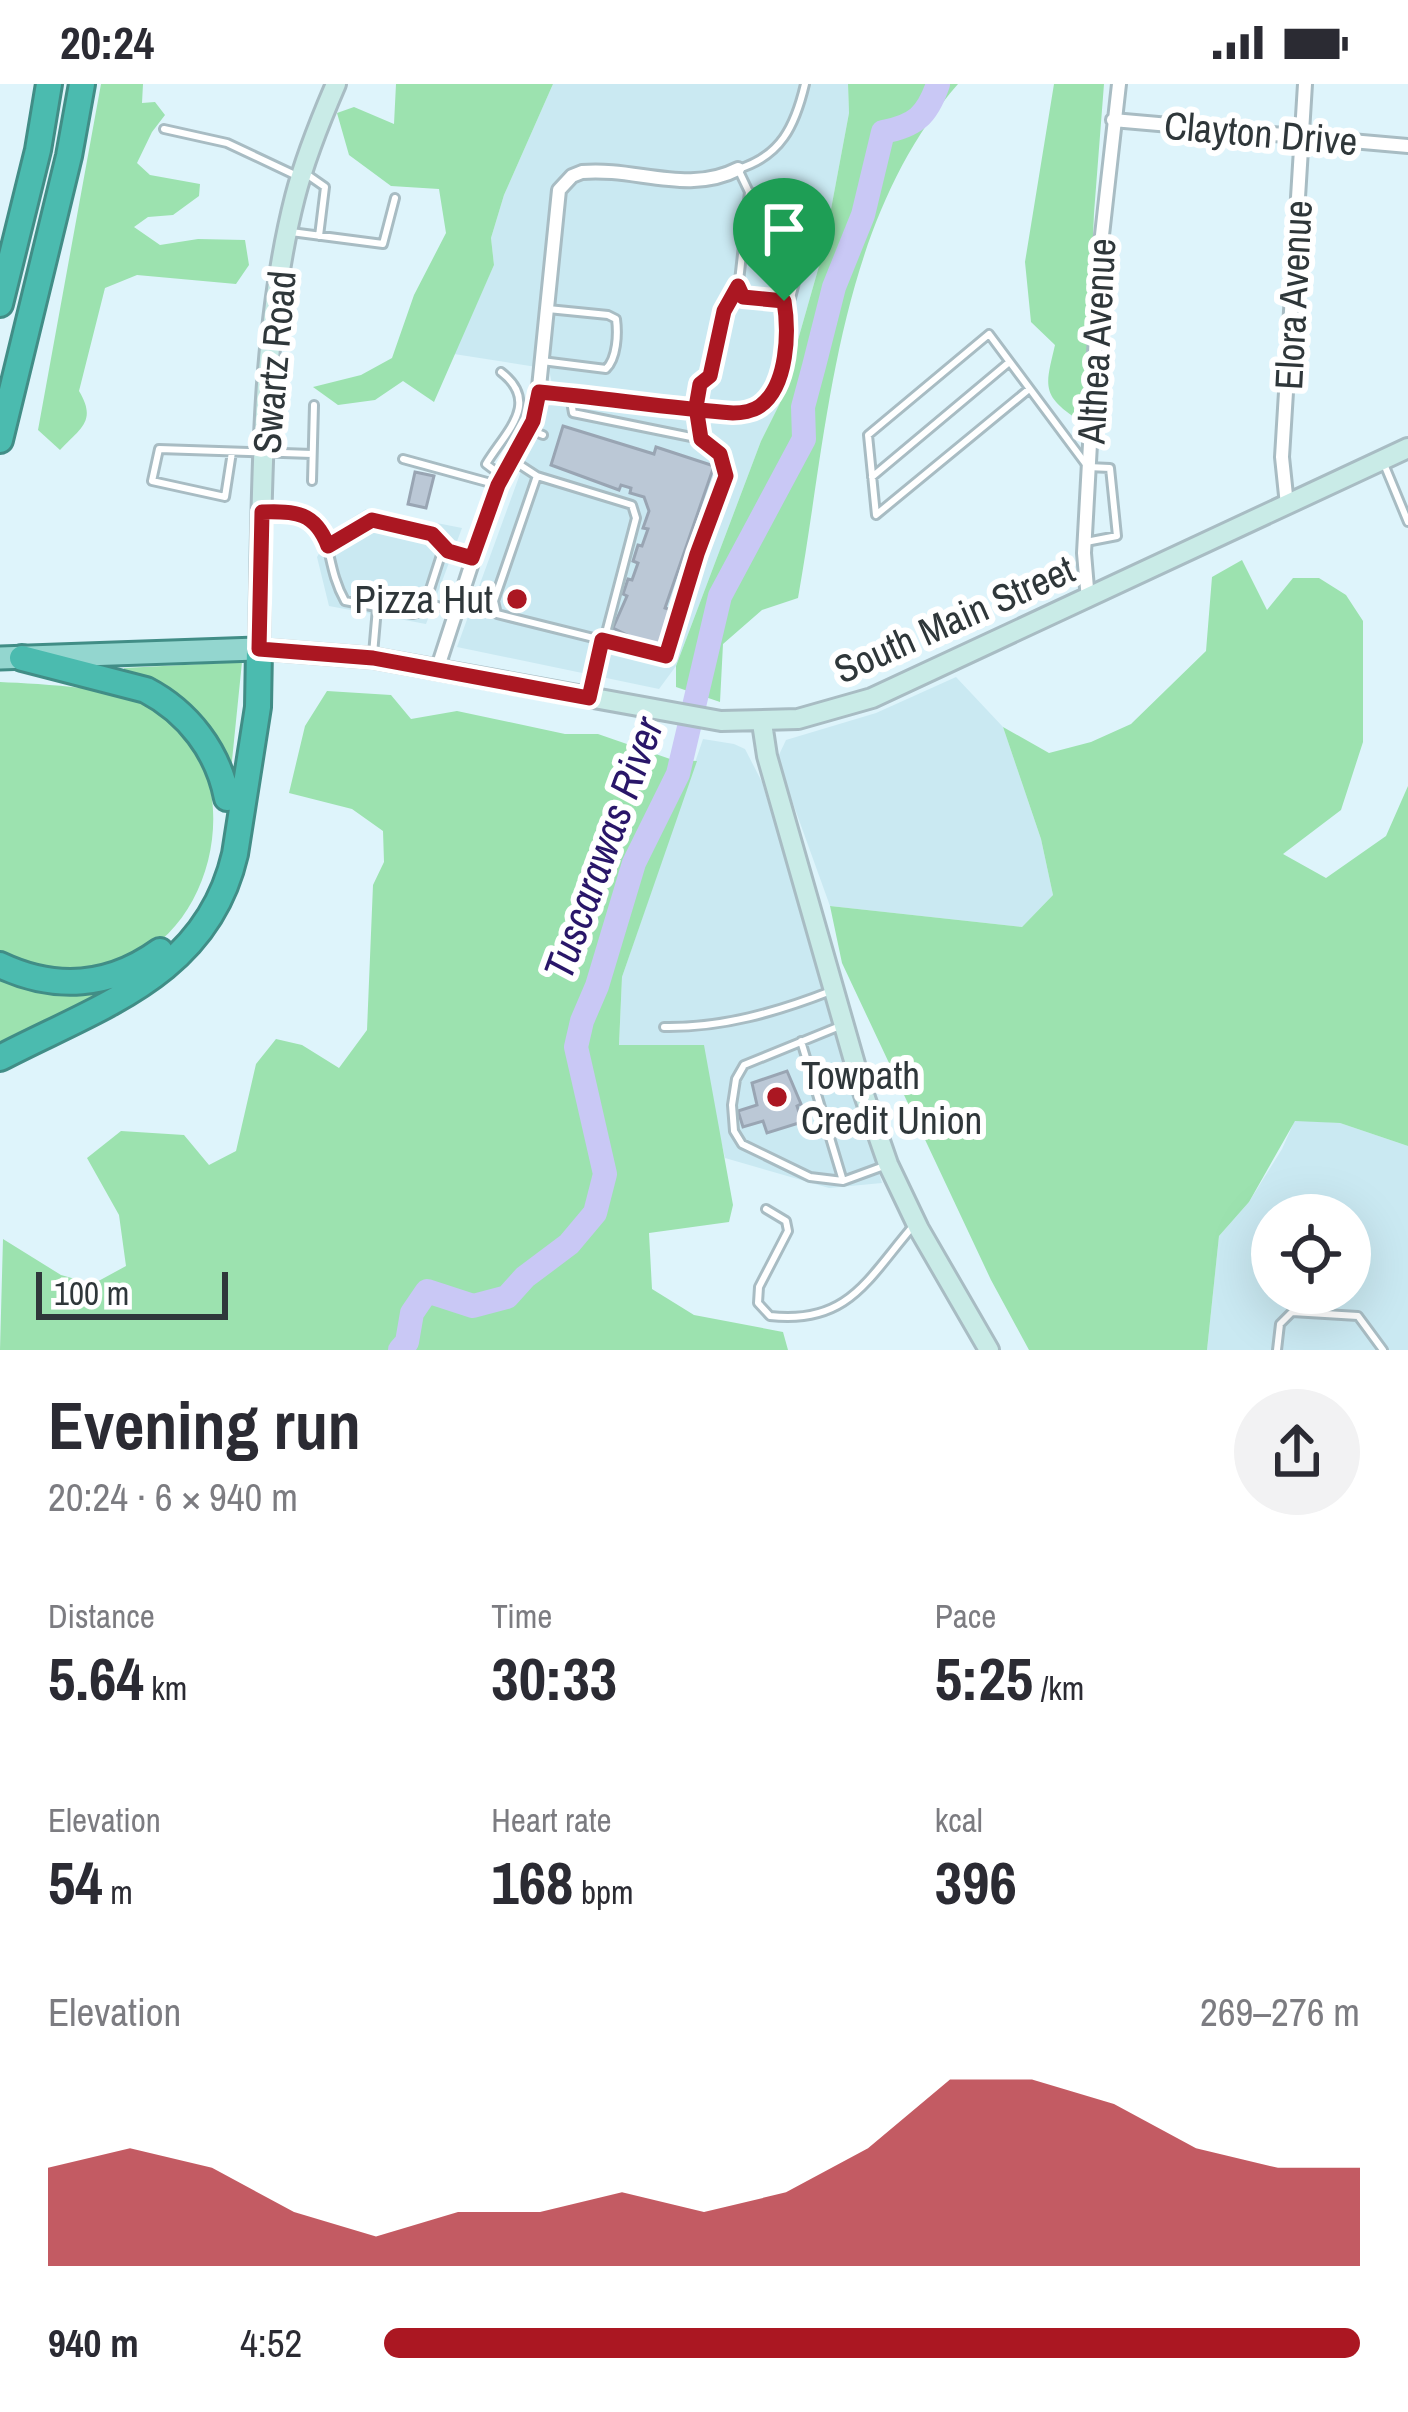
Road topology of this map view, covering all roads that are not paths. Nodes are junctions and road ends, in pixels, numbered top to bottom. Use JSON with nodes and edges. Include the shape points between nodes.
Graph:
{"nodes":[{"id":1,"x":49,"y":84,"type":"edge"},
{"id":2,"x":82,"y":84,"type":"edge"},
{"id":3,"x":335,"y":84,"type":"edge"},
{"id":4,"x":805,"y":84,"type":"edge"},
{"id":5,"x":1119,"y":84,"type":"edge"},
{"id":6,"x":1305,"y":84,"type":"edge"},
{"id":7,"x":1113,"y":120,"type":"junction"},
{"id":8,"x":164,"y":128,"type":"dead end"},
{"id":9,"x":1303,"y":136,"type":"junction"},
{"id":10,"x":1408,"y":146,"type":"edge"},
{"id":11,"x":738,"y":169,"type":"junction"},
{"id":12,"x":301,"y":175,"type":"junction"},
{"id":13,"x":749,"y":192,"type":"junction"},
{"id":14,"x":394,"y":199,"type":"dead end"},
{"id":15,"x":288,"y":231,"type":"junction"},
{"id":16,"x":319,"y":236,"type":"junction"},
{"id":17,"x":738,"y":286,"type":"junction"},
{"id":18,"x":784,"y":301,"type":"junction"},
{"id":19,"x":0,"y":304,"type":"edge"},
{"id":20,"x":547,"y":309,"type":"junction"},
{"id":21,"x":542,"y":361,"type":"junction"},
{"id":22,"x":1008,"y":363,"type":"junction"},
{"id":23,"x":501,"y":372,"type":"dead end"},
{"id":24,"x":1028,"y":390,"type":"junction"},
{"id":25,"x":570,"y":395,"type":"junction"},
{"id":26,"x":538,"y":397,"type":"junction"},
{"id":27,"x":521,"y":400,"type":"junction"},
{"id":28,"x":314,"y":405,"type":"dead end"},
{"id":29,"x":696,"y":407,"type":"junction"},
{"id":30,"x":701,"y":439,"type":"junction"},
{"id":31,"x":0,"y":440,"type":"edge"},
{"id":32,"x":1408,"y":448,"type":"edge"},
{"id":33,"x":232,"y":452,"type":"junction"},
{"id":34,"x":264,"y":453,"type":"junction"},
{"id":35,"x":312,"y":454,"type":"junction"},
{"id":36,"x":403,"y":459,"type":"dead end"},
{"id":37,"x":512,"y":459,"type":"junction"},
{"id":38,"x":1383,"y":460,"type":"junction"},
{"id":39,"x":1088,"y":466,"type":"junction"},
{"id":40,"x":537,"y":476,"type":"junction"},
{"id":41,"x":872,"y":477,"type":"junction"},
{"id":42,"x":312,"y":481,"type":"dead end"},
{"id":43,"x":500,"y":481,"type":"junction"},
{"id":44,"x":1287,"y":505,"type":"junction"},
{"id":45,"x":262,"y":512,"type":"junction"},
{"id":46,"x":1408,"y":522,"type":"edge"},
{"id":47,"x":1085,"y":542,"type":"junction"},
{"id":48,"x":328,"y":546,"type":"junction"},
{"id":49,"x":448,"y":551,"type":"junction"},
{"id":50,"x":472,"y":558,"type":"junction"},
{"id":51,"x":1088,"y":600,"type":"junction"},
{"id":52,"x":427,"y":603,"type":"junction"},
{"id":53,"x":377,"y":608,"type":"junction"},
{"id":54,"x":454,"y":611,"type":"junction"},
{"id":55,"x":602,"y":640,"type":"junction"},
{"id":56,"x":259,"y":649,"type":"junction"},
{"id":57,"x":11,"y":658,"type":"edge"},
{"id":58,"x":373,"y":658,"type":"junction"},
{"id":59,"x":437,"y":670,"type":"junction"},
{"id":60,"x":589,"y":698,"type":"junction"},
{"id":61,"x":762,"y":723,"type":"junction"},
{"id":62,"x":227,"y":798,"type":"junction"},
{"id":63,"x":0,"y":965,"type":"edge"},
{"id":64,"x":834,"y":989,"type":"junction"},
{"id":65,"x":844,"y":1024,"type":"junction"},
{"id":66,"x":664,"y":1027,"type":"dead end"},
{"id":67,"x":801,"y":1040,"type":"junction"},
{"id":68,"x":0,"y":1058,"type":"edge"},
{"id":69,"x":888,"y":1164,"type":"junction"},
{"id":70,"x":843,"y":1181,"type":"junction"},
{"id":71,"x":766,"y":1209,"type":"dead end"},
{"id":72,"x":916,"y":1224,"type":"junction"},
{"id":73,"x":989,"y":1350,"type":"edge"},
{"id":74,"x":1277,"y":1350,"type":"edge"},
{"id":75,"x":1383,"y":1350,"type":"edge"}],
"edges":[{"from":1,"to":19,"type":"highway"},
{"from":2,"to":31,"type":"highway"},
{"from":3,"to":12,"type":"street","name":"Swartz Road"},
{"from":4,"to":11,"type":"lane","via":[[788,134],[762,162]]},
{"from":5,"to":7,"type":"street","name":"Althea Avenue"},
{"from":6,"to":9,"type":"street","name":"Elora Avenue"},
{"from":7,"to":9,"type":"street","name":"Clayton Drive"},
{"from":7,"to":39,"type":"street","name":"Althea Avenue"},
{"from":8,"to":12,"type":"lane","via":[[244,149]]},
{"from":9,"to":10,"type":"street","name":"Clayton Drive"},
{"from":9,"to":44,"type":"street","name":"Elora Avenue","via":[[1282,458]]},
{"from":11,"to":13,"type":"lane"},
{"from":11,"to":20,"type":"street","via":[[696,182],[572,176],[557,199]]},
{"from":12,"to":15,"type":"street","name":"Swartz Road"},
{"from":12,"to":16,"type":"lane","via":[[326,187]]},
{"from":13,"to":17,"type":"lane"},
{"from":13,"to":18,"type":"lane","via":[[813,212]]},
{"from":14,"to":16,"type":"lane","via":[[383,244]]},
{"from":15,"to":16,"type":"lane"},
{"from":15,"to":34,"type":"street","name":"Swartz Road"},
{"from":17,"to":18,"type":"lane","via":[[743,297]]},
{"from":17,"to":29,"type":"lane"},
{"from":18,"to":29,"type":"lane","via":[[783,360],[761,406],[739,413]]},
{"from":20,"to":21,"type":"street"},
{"from":20,"to":21,"type":"lane","via":[[608,314],[617,328],[606,370]]},
{"from":21,"to":26,"type":"street"},
{"from":22,"to":24,"type":"lane"},
{"from":22,"to":41,"type":"lane"},
{"from":22,"to":41,"type":"lane","via":[[989,334],[868,435]]},
{"from":23,"to":27,"type":"lane"},
{"from":24,"to":39,"type":"lane"},
{"from":24,"to":41,"type":"lane","via":[[876,515]]},
{"from":25,"to":26,"type":"street"},
{"from":25,"to":29,"type":"street"},
{"from":25,"to":30,"type":"lane","via":[[573,413]]},
{"from":26,"to":27,"type":"lane"},
{"from":26,"to":37,"type":"street","via":[[536,432]]},
{"from":27,"to":43,"type":"lane","via":[[486,464]]},
{"from":28,"to":35,"type":"lane"},
{"from":29,"to":30,"type":"lane"},
{"from":30,"to":55,"type":"lane","via":[[720,454],[726,476],[666,656]]},
{"from":32,"to":38,"type":"street","name":"South Main Street"},
{"from":33,"to":33,"type":"lane","via":[[159,449],[152,481],[225,496]]},
{"from":33,"to":34,"type":"lane"},
{"from":34,"to":35,"type":"lane"},
{"from":34,"to":45,"type":"street","name":"Swartz Road"},
{"from":35,"to":42,"type":"lane"},
{"from":36,"to":43,"type":"lane"},
{"from":37,"to":40,"type":"lane"},
{"from":37,"to":43,"type":"street"},
{"from":38,"to":44,"type":"street","name":"South Main Street"},
{"from":38,"to":46,"type":"lane"},
{"from":39,"to":47,"type":"street","name":"Althea Avenue"},
{"from":39,"to":47,"type":"lane","via":[[1110,468],[1117,536]]},
{"from":40,"to":55,"type":"lane","via":[[632,505],[636,518]]},
{"from":40,"to":55,"type":"lane","via":[[494,601],[497,614]]},
{"from":43,"to":50,"type":"street"},
{"from":44,"to":51,"type":"street","name":"South Main Street"},
{"from":45,"to":48,"type":"lane","via":[[305,514]]},
{"from":45,"to":56,"type":"street","name":"Swartz Road"},
{"from":47,"to":51,"type":"street","name":"Althea Avenue"},
{"from":48,"to":49,"type":"lane","via":[[372,520],[432,534]]},
{"from":48,"to":53,"type":"lane","via":[[345,601]]},
{"from":49,"to":50,"type":"lane"},
{"from":49,"to":52,"type":"lane"},
{"from":50,"to":54,"type":"street"},
{"from":51,"to":61,"type":"street","name":"South Main Street","via":[[872,698]]},
{"from":52,"to":53,"type":"lane","via":[[413,614]]},
{"from":52,"to":54,"type":"lane"},
{"from":53,"to":58,"type":"lane"},
{"from":54,"to":59,"type":"street"},
{"from":55,"to":60,"type":"lane"},
{"from":56,"to":57,"type":"main road","name":"South Main Street"},
{"from":56,"to":58,"type":"street","name":"South Main Street"},
{"from":56,"to":62,"type":"highway"},
{"from":56,"to":68,"type":"highway","via":[[235,854],[210,920],[158,974]]},
{"from":57,"to":62,"type":"highway","via":[[161,698],[205,741]]},
{"from":58,"to":59,"type":"street","name":"South Main Street"},
{"from":59,"to":60,"type":"street","name":"South Main Street"},
{"from":60,"to":61,"type":"street","name":"South Main Street"},
{"from":61,"to":64,"type":"street"},
{"from":62,"to":63,"type":"highway","via":[[205,898],[157,954],[81,983]]},
{"from":64,"to":65,"type":"street"},
{"from":64,"to":66,"type":"lane","via":[[725,1023]]},
{"from":65,"to":67,"type":"lane"},
{"from":65,"to":69,"type":"street"},
{"from":67,"to":70,"type":"lane"},
{"from":67,"to":70,"type":"lane","via":[[744,1065],[734,1131],[742,1144],[781,1164]]},
{"from":69,"to":70,"type":"lane"},
{"from":69,"to":72,"type":"street"},
{"from":71,"to":72,"type":"lane","via":[[788,1231],[758,1304],[783,1318],[824,1314],[857,1294]]},
{"from":72,"to":73,"type":"street"},
{"from":74,"to":75,"type":"lane","via":[[1280,1324],[1292,1312],[1358,1316]]}]}
